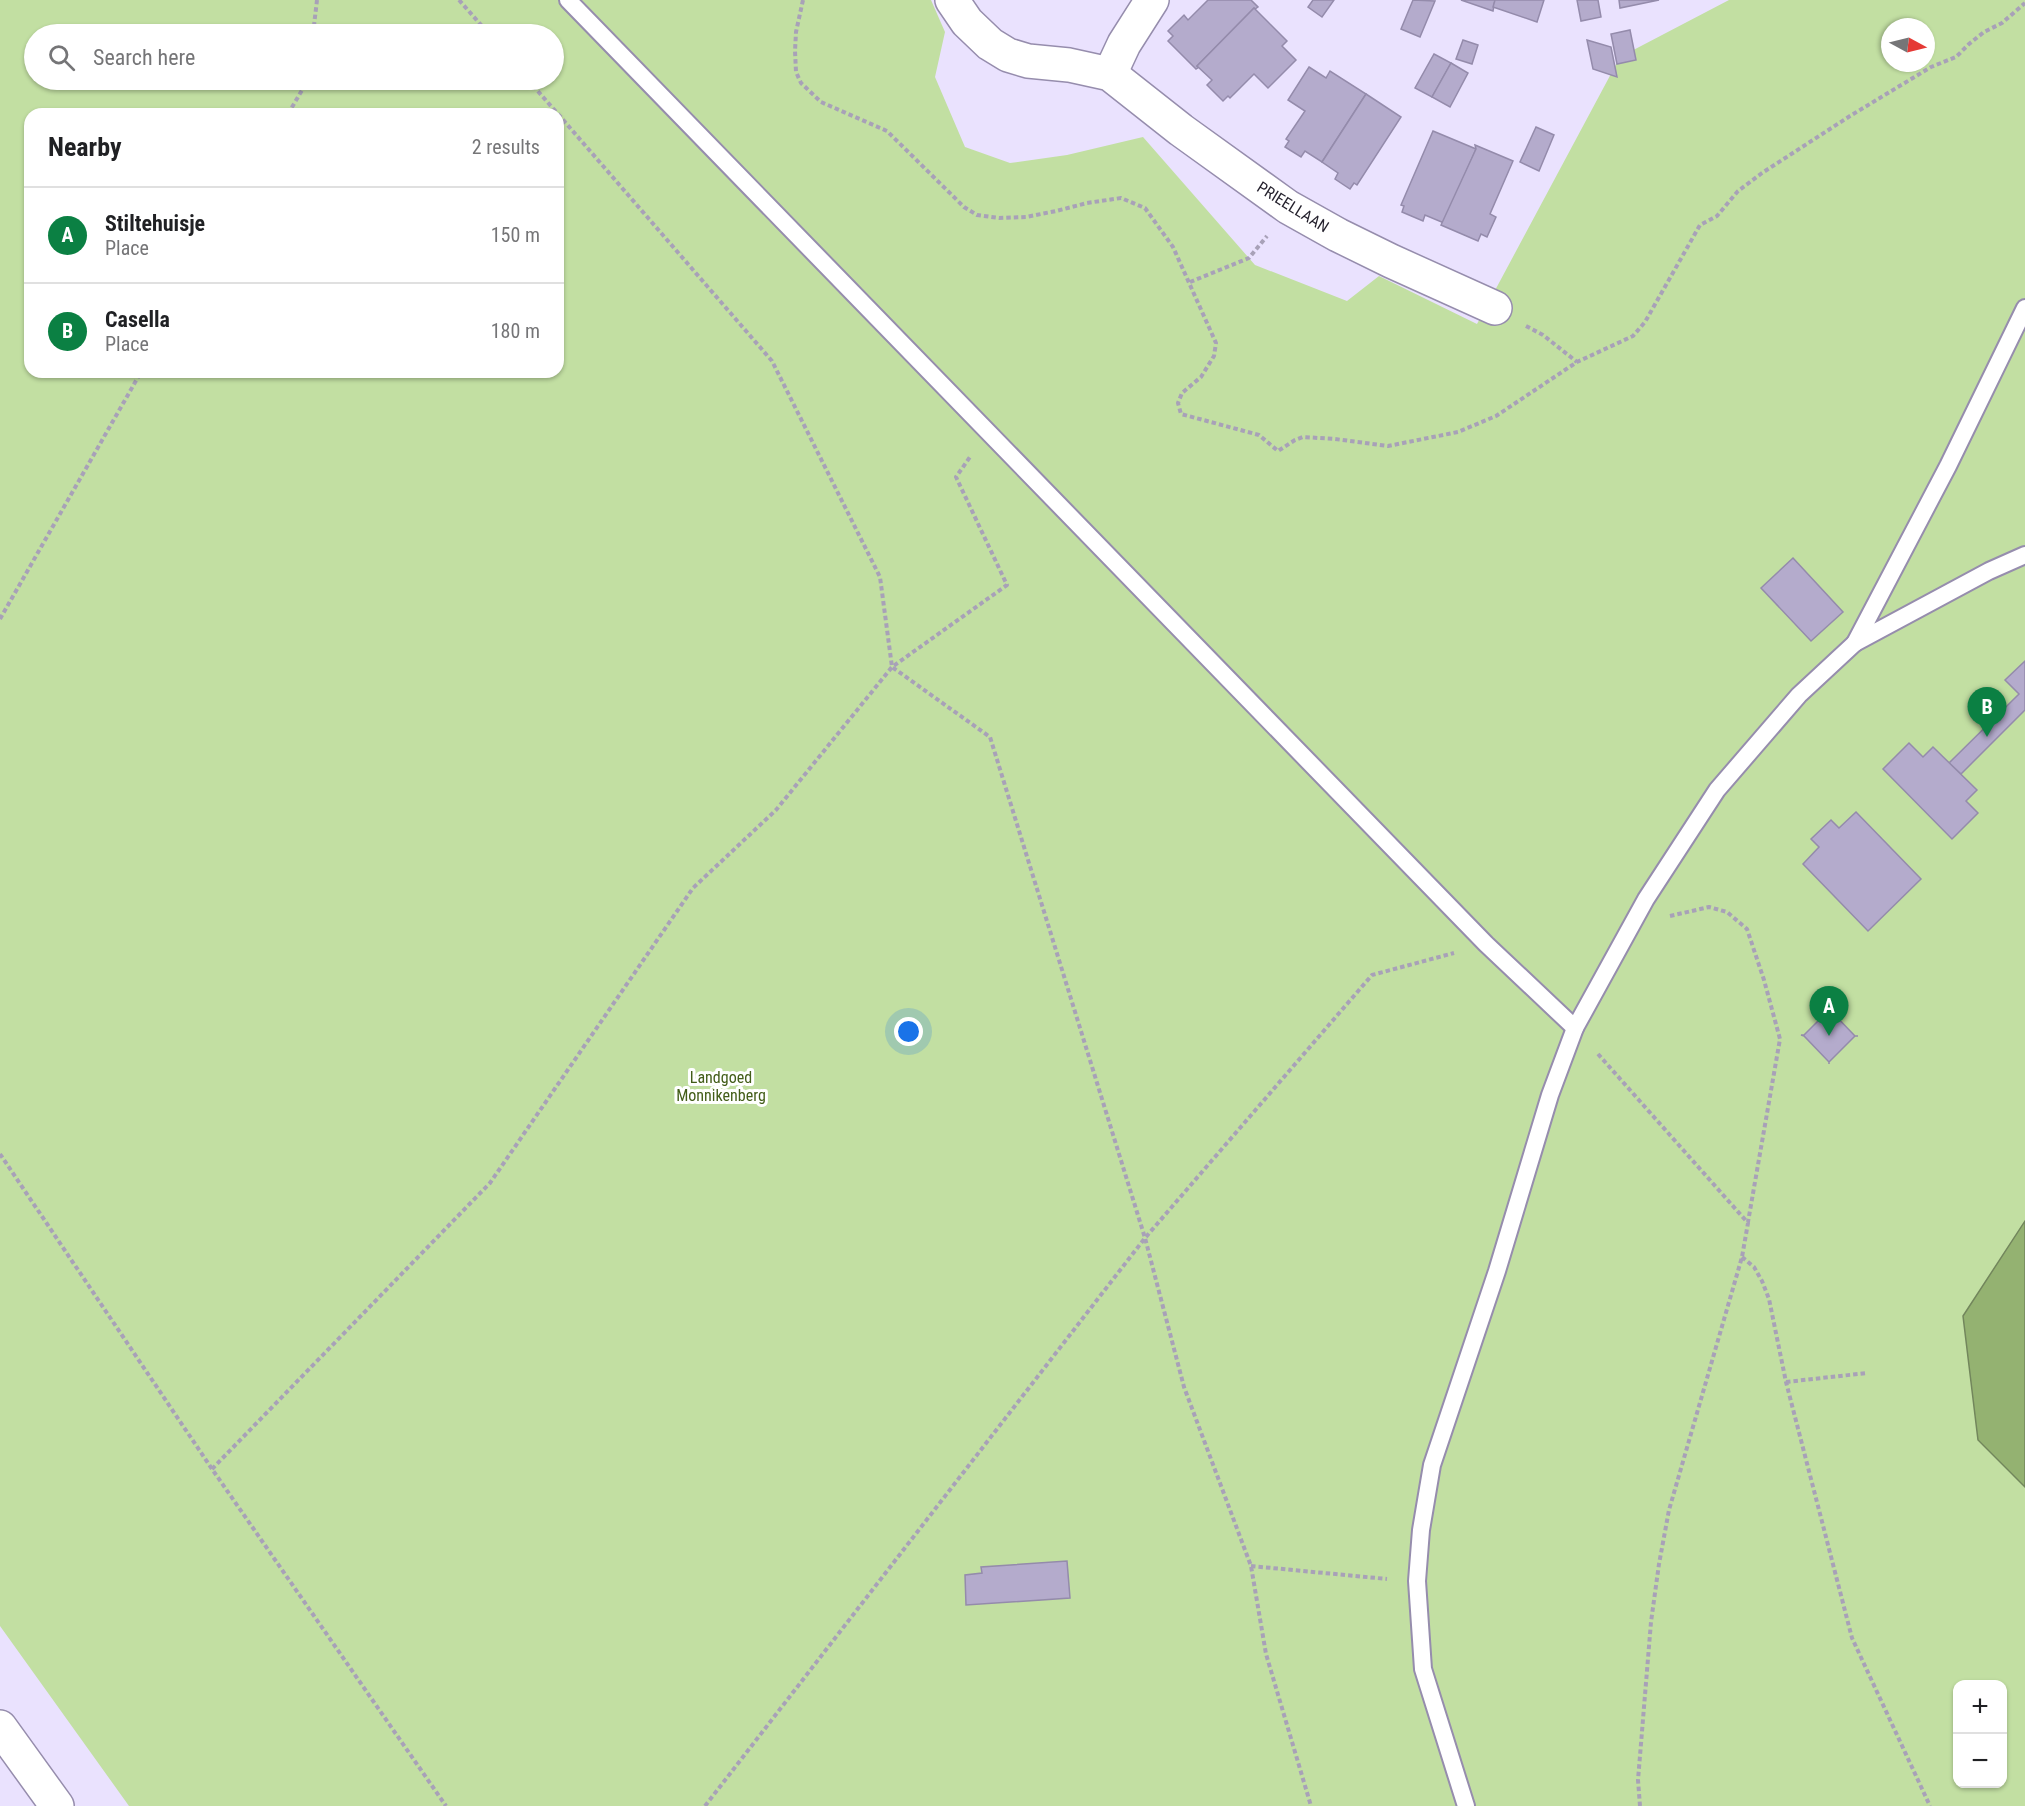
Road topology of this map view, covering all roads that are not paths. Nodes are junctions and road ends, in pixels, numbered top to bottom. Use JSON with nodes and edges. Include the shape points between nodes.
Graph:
{"nodes":[{"id":1,"x":568,"y":0,"type":"edge"},
{"id":2,"x":952,"y":0,"type":"edge"},
{"id":3,"x":1152,"y":0,"type":"edge"},
{"id":4,"x":1110,"y":74,"type":"junction"},
{"id":5,"x":2025,"y":308,"type":"edge"},
{"id":6,"x":1495,"y":309,"type":"road end"},
{"id":7,"x":2025,"y":555,"type":"edge"},
{"id":8,"x":1855,"y":643,"type":"junction"},
{"id":9,"x":1575,"y":1028,"type":"junction"},
{"id":10,"x":0,"y":1727,"type":"edge"},
{"id":11,"x":57,"y":1806,"type":"edge"},
{"id":12,"x":1466,"y":1806,"type":"edge"}],
"edges":[{"from":1,"to":9,"type":"lane","via":[[1486,944]]},
{"from":2,"to":4,"type":"main road","name":"PRIEELLAAN","via":[[967,22],[1008,55]]},
{"from":3,"to":4,"type":"main road"},
{"from":4,"to":6,"type":"main road","name":"PRIEELLAAN","via":[[1288,207],[1338,235]]},
{"from":5,"to":8,"type":"lane"},
{"from":7,"to":8,"type":"lane"},
{"from":8,"to":9,"type":"lane","via":[[1799,694],[1718,790],[1646,899]]},
{"from":9,"to":12,"type":"lane","via":[[1432,1465],[1421,1530],[1417,1581],[1423,1670]]},
{"from":10,"to":11,"type":"main road"}]}
